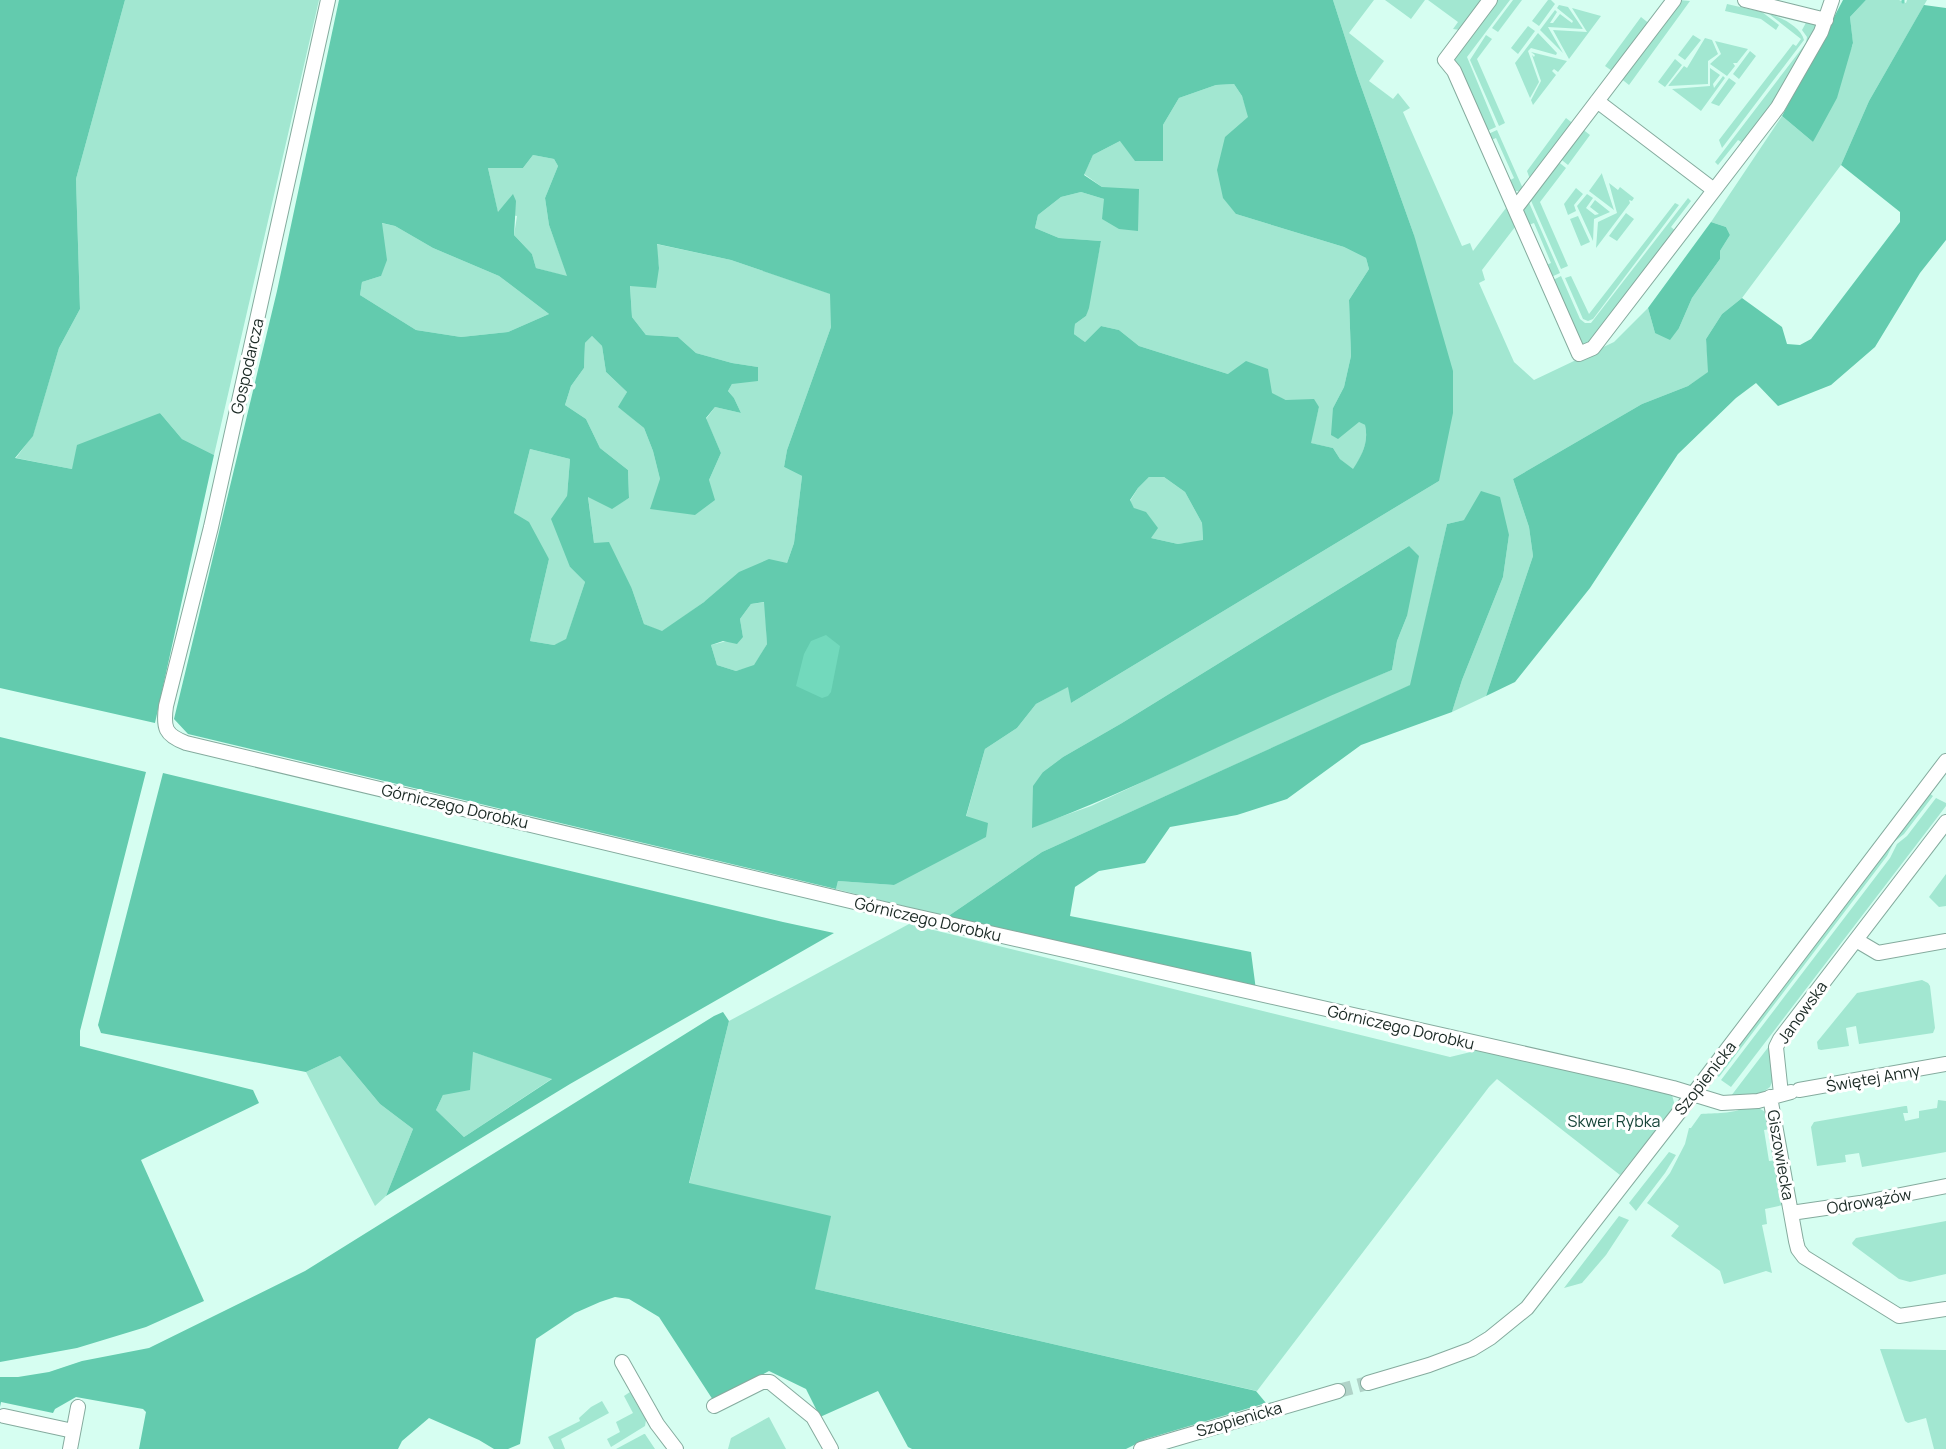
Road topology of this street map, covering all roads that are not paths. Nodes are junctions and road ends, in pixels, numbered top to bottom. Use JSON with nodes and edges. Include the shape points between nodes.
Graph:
{"nodes":[{"id":1,"x":328,"y":0,"type":"edge"},
{"id":2,"x":1490,"y":0,"type":"edge"},
{"id":3,"x":1674,"y":0,"type":"edge"},
{"id":4,"x":1745,"y":0,"type":"edge"},
{"id":5,"x":1832,"y":0,"type":"edge"},
{"id":6,"x":1826,"y":20,"type":"junction"},
{"id":7,"x":1597,"y":101,"type":"junction"},
{"id":8,"x":1714,"y":190,"type":"junction"},
{"id":9,"x":1515,"y":209,"type":"junction"},
{"id":10,"x":166,"y":731,"type":"joint"},
{"id":11,"x":1944,"y":768,"type":"edge"},
{"id":12,"x":1946,"y":822,"type":"edge"},
{"id":13,"x":1856,"y":940,"type":"junction"},
{"id":14,"x":1946,"y":941,"type":"edge"},
{"id":15,"x":1946,"y":1065,"type":"edge"},
{"id":16,"x":1694,"y":1093,"type":"junction"},
{"id":17,"x":1785,"y":1094,"type":"junction"},
{"id":18,"x":1946,"y":1186,"type":"edge"},
{"id":19,"x":1791,"y":1213,"type":"junction"},
{"id":20,"x":1946,"y":1309,"type":"edge"},
{"id":21,"x":622,"y":1362,"type":"dead end"},
{"id":22,"x":1368,"y":1383,"type":"tunnel mouth"},
{"id":23,"x":1338,"y":1391,"type":"tunnel mouth"},
{"id":24,"x":714,"y":1406,"type":"dead end"},
{"id":25,"x":78,"y":1407,"type":"dead end"},
{"id":26,"x":4,"y":1416,"type":"dead end"},
{"id":27,"x":74,"y":1431,"type":"junction"},
{"id":28,"x":70,"y":1449,"type":"edge"},
{"id":29,"x":676,"y":1449,"type":"edge"},
{"id":30,"x":831,"y":1449,"type":"edge"},
{"id":31,"x":1141,"y":1449,"type":"edge"}],
"edges":[{"from":1,"to":10,"type":"street","name":"Gospodarcza","via":[[211,526],[166,706]]},
{"from":2,"to":9,"type":"street","via":[[1445,60],[1454,71]]},
{"from":3,"to":7,"type":"street"},
{"from":4,"to":6,"type":"street"},
{"from":5,"to":6,"type":"street"},
{"from":6,"to":8,"type":"street","via":[[1778,107]]},
{"from":7,"to":8,"type":"street"},
{"from":7,"to":9,"type":"street"},
{"from":8,"to":9,"type":"street","via":[[1593,348],[1579,354]]},
{"from":10,"to":16,"type":"street","name":"Górniczego Dorobku","via":[[186,743],[904,914]]},
{"from":11,"to":16,"type":"street","name":"Szopienicka"},
{"from":12,"to":13,"type":"street","name":"Janowska"},
{"from":13,"to":14,"type":"street","via":[[1878,954]]},
{"from":13,"to":17,"type":"street","name":"Janowska","via":[[1776,1047]]},
{"from":15,"to":17,"type":"street","name":"Świętej Anny"},
{"from":16,"to":17,"type":"street","name":"Świętej Anny","via":[[1722,1103],[1758,1101]]},
{"from":16,"to":22,"type":"street","name":"Szopienicka","via":[[1536,1297],[1509,1324],[1462,1353]]},
{"from":17,"to":19,"type":"street","name":"Giszowiecka"},
{"from":18,"to":19,"type":"street","name":"Odrowążów"},
{"from":19,"to":20,"type":"street","name":"Giszowiecka","via":[[1798,1249],[1804,1257],[1895,1314]]},
{"from":21,"to":29,"type":"street"},
{"from":23,"to":31,"type":"street","name":"Szopienicka"},
{"from":24,"to":30,"type":"street","via":[[762,1382],[770,1382],[813,1417]]},
{"from":25,"to":27,"type":"street"},
{"from":26,"to":27,"type":"street"},
{"from":27,"to":28,"type":"street"}]}
